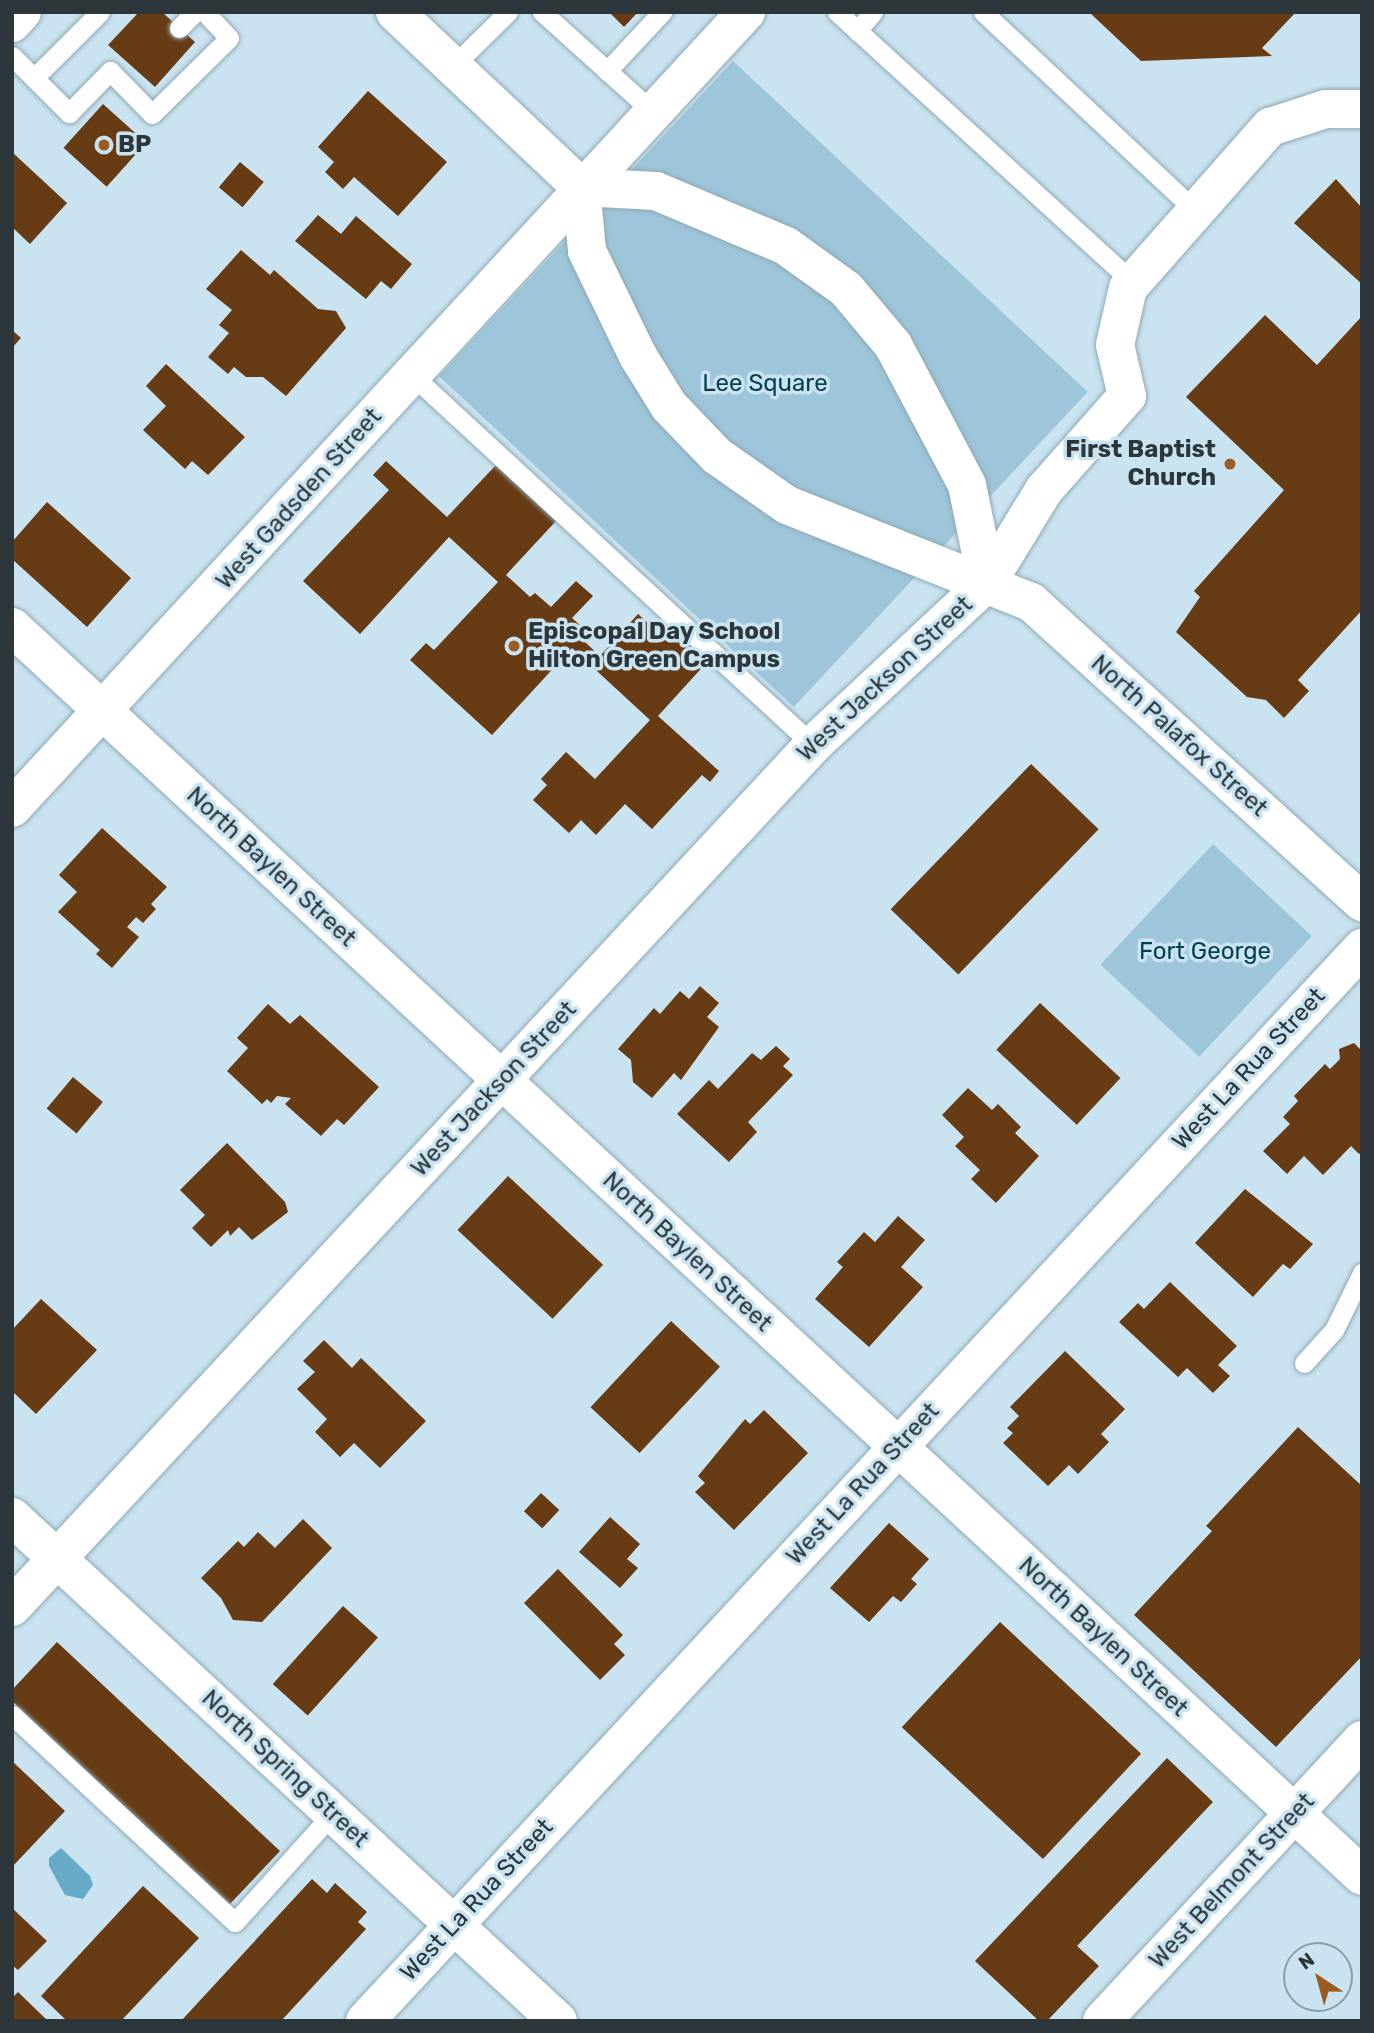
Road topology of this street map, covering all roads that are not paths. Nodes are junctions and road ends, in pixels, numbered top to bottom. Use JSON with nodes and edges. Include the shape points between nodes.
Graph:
{"nodes":[{"id":1,"x":22,"y":12,"type":"edge"},
{"id":2,"x":100,"y":12,"type":"edge"},
{"id":3,"x":195,"y":12,"type":"edge"},
{"id":4,"x":205,"y":12,"type":"edge"},
{"id":5,"x":395,"y":12,"type":"edge"},
{"id":6,"x":508,"y":12,"type":"edge"},
{"id":7,"x":542,"y":12,"type":"edge"},
{"id":8,"x":662,"y":12,"type":"edge"},
{"id":9,"x":746,"y":12,"type":"edge"},
{"id":10,"x":837,"y":12,"type":"edge"},
{"id":11,"x":873,"y":12,"type":"edge"},
{"id":12,"x":983,"y":12,"type":"edge"},
{"id":13,"x":12,"y":23,"type":"edge"},
{"id":14,"x":179,"y":28,"type":"dead end"},
{"id":15,"x":856,"y":31,"type":"junction"},
{"id":16,"x":12,"y":56,"type":"edge"},
{"id":17,"x":453,"y":66,"type":"junction"},
{"id":18,"x":607,"y":71,"type":"junction"},
{"id":19,"x":34,"y":78,"type":"junction"},
{"id":20,"x":1362,"y":109,"type":"edge"},
{"id":21,"x":653,"y":112,"type":"junction"},
{"id":22,"x":581,"y":187,"type":"junction"},
{"id":23,"x":1196,"y":211,"type":"junction"},
{"id":24,"x":1133,"y":282,"type":"junction"},
{"id":25,"x":412,"y":375,"type":"junction"},
{"id":26,"x":988,"y":583,"type":"junction"},
{"id":27,"x":12,"y":627,"type":"edge"},
{"id":28,"x":102,"y":711,"type":"junction"},
{"id":29,"x":813,"y":745,"type":"junction"},
{"id":30,"x":12,"y":808,"type":"edge"},
{"id":31,"x":1362,"y":902,"type":"edge"},
{"id":32,"x":1362,"y":948,"type":"edge"},
{"id":33,"x":502,"y":1080,"type":"junction"},
{"id":34,"x":1362,"y":1273,"type":"edge"},
{"id":35,"x":1304,"y":1363,"type":"dead end"},
{"id":36,"x":897,"y":1447,"type":"junction"},
{"id":37,"x":12,"y":1517,"type":"edge"},
{"id":38,"x":57,"y":1559,"type":"junction"},
{"id":39,"x":12,"y":1607,"type":"edge"},
{"id":40,"x":12,"y":1715,"type":"edge"},
{"id":41,"x":1362,"y":1740,"type":"edge"},
{"id":42,"x":333,"y":1813,"type":"junction"},
{"id":43,"x":1294,"y":1814,"type":"junction"},
{"id":44,"x":1362,"y":1876,"type":"edge"},
{"id":45,"x":454,"y":1925,"type":"junction"},
{"id":46,"x":365,"y":2021,"type":"edge"},
{"id":47,"x":558,"y":2021,"type":"edge"},
{"id":48,"x":1102,"y":2021,"type":"edge"}],
"edges":[{"from":1,"to":13,"type":"street"},
{"from":2,"to":19,"type":"lane"},
{"from":3,"to":14,"type":"lane"},
{"from":4,"to":19,"type":"lane","via":[[229,38],[152,114],[131,79],[110,71],[69,113]]},
{"from":5,"to":17,"type":"street"},
{"from":6,"to":17,"type":"lane"},
{"from":7,"to":18,"type":"lane"},
{"from":8,"to":18,"type":"lane"},
{"from":9,"to":21,"type":"street","name":"West Gadsden Street"},
{"from":10,"to":15,"type":"lane"},
{"from":11,"to":15,"type":"lane"},
{"from":12,"to":23,"type":"lane"},
{"from":15,"to":24,"type":"lane"},
{"from":16,"to":19,"type":"lane"},
{"from":17,"to":22,"type":"street"},
{"from":18,"to":21,"type":"lane"},
{"from":20,"to":23,"type":"street","via":[[1326,109],[1270,127]]},
{"from":21,"to":22,"type":"street","name":"West Gadsden Street"},
{"from":22,"to":25,"type":"street","name":"West Gadsden Street"},
{"from":22,"to":26,"type":"street","name":"North Palafox Street","via":[[587,251],[638,356],[689,429],[732,469],[787,505]]},
{"from":22,"to":26,"type":"street","via":[[656,191],[786,246],[846,289],[893,345],[968,485]]},
{"from":23,"to":24,"type":"street"},
{"from":24,"to":26,"type":"street","name":"West Jackson Street","via":[[1115,345],[1127,397],[1044,490]]},
{"from":25,"to":28,"type":"street","name":"West Gadsden Street"},
{"from":25,"to":29,"type":"lane"},
{"from":26,"to":29,"type":"street","name":"West Jackson Street"},
{"from":26,"to":31,"type":"street","name":"North Palafox Street","via":[[1031,602]]},
{"from":27,"to":28,"type":"street","name":"North Baylen Street"},
{"from":28,"to":30,"type":"street","name":"West Gadsden Street"},
{"from":28,"to":33,"type":"street","name":"North Baylen Street"},
{"from":29,"to":33,"type":"street","name":"West Jackson Street"},
{"from":32,"to":36,"type":"street","name":"West La Rua Street"},
{"from":33,"to":36,"type":"street","name":"North Baylen Street"},
{"from":33,"to":38,"type":"street","name":"West Jackson Street"},
{"from":34,"to":35,"type":"lane","via":[[1334,1330]]},
{"from":36,"to":43,"type":"street","name":"North Baylen Street"},
{"from":36,"to":45,"type":"street","name":"West La Rua Street"},
{"from":37,"to":38,"type":"street","name":"North Spring Street"},
{"from":38,"to":39,"type":"street","name":"West Jackson Street"},
{"from":38,"to":42,"type":"street","name":"North Spring Street"},
{"from":40,"to":42,"type":"lane","via":[[236,1922]]},
{"from":41,"to":43,"type":"street","name":"West Belmont Street"},
{"from":42,"to":45,"type":"street","name":"North Spring Street"},
{"from":43,"to":44,"type":"street","name":"North Baylen Street"},
{"from":43,"to":48,"type":"street","name":"West Belmont Street"},
{"from":45,"to":46,"type":"street","name":"West La Rua Street"},
{"from":45,"to":47,"type":"street","name":"North Spring Street"}]}
